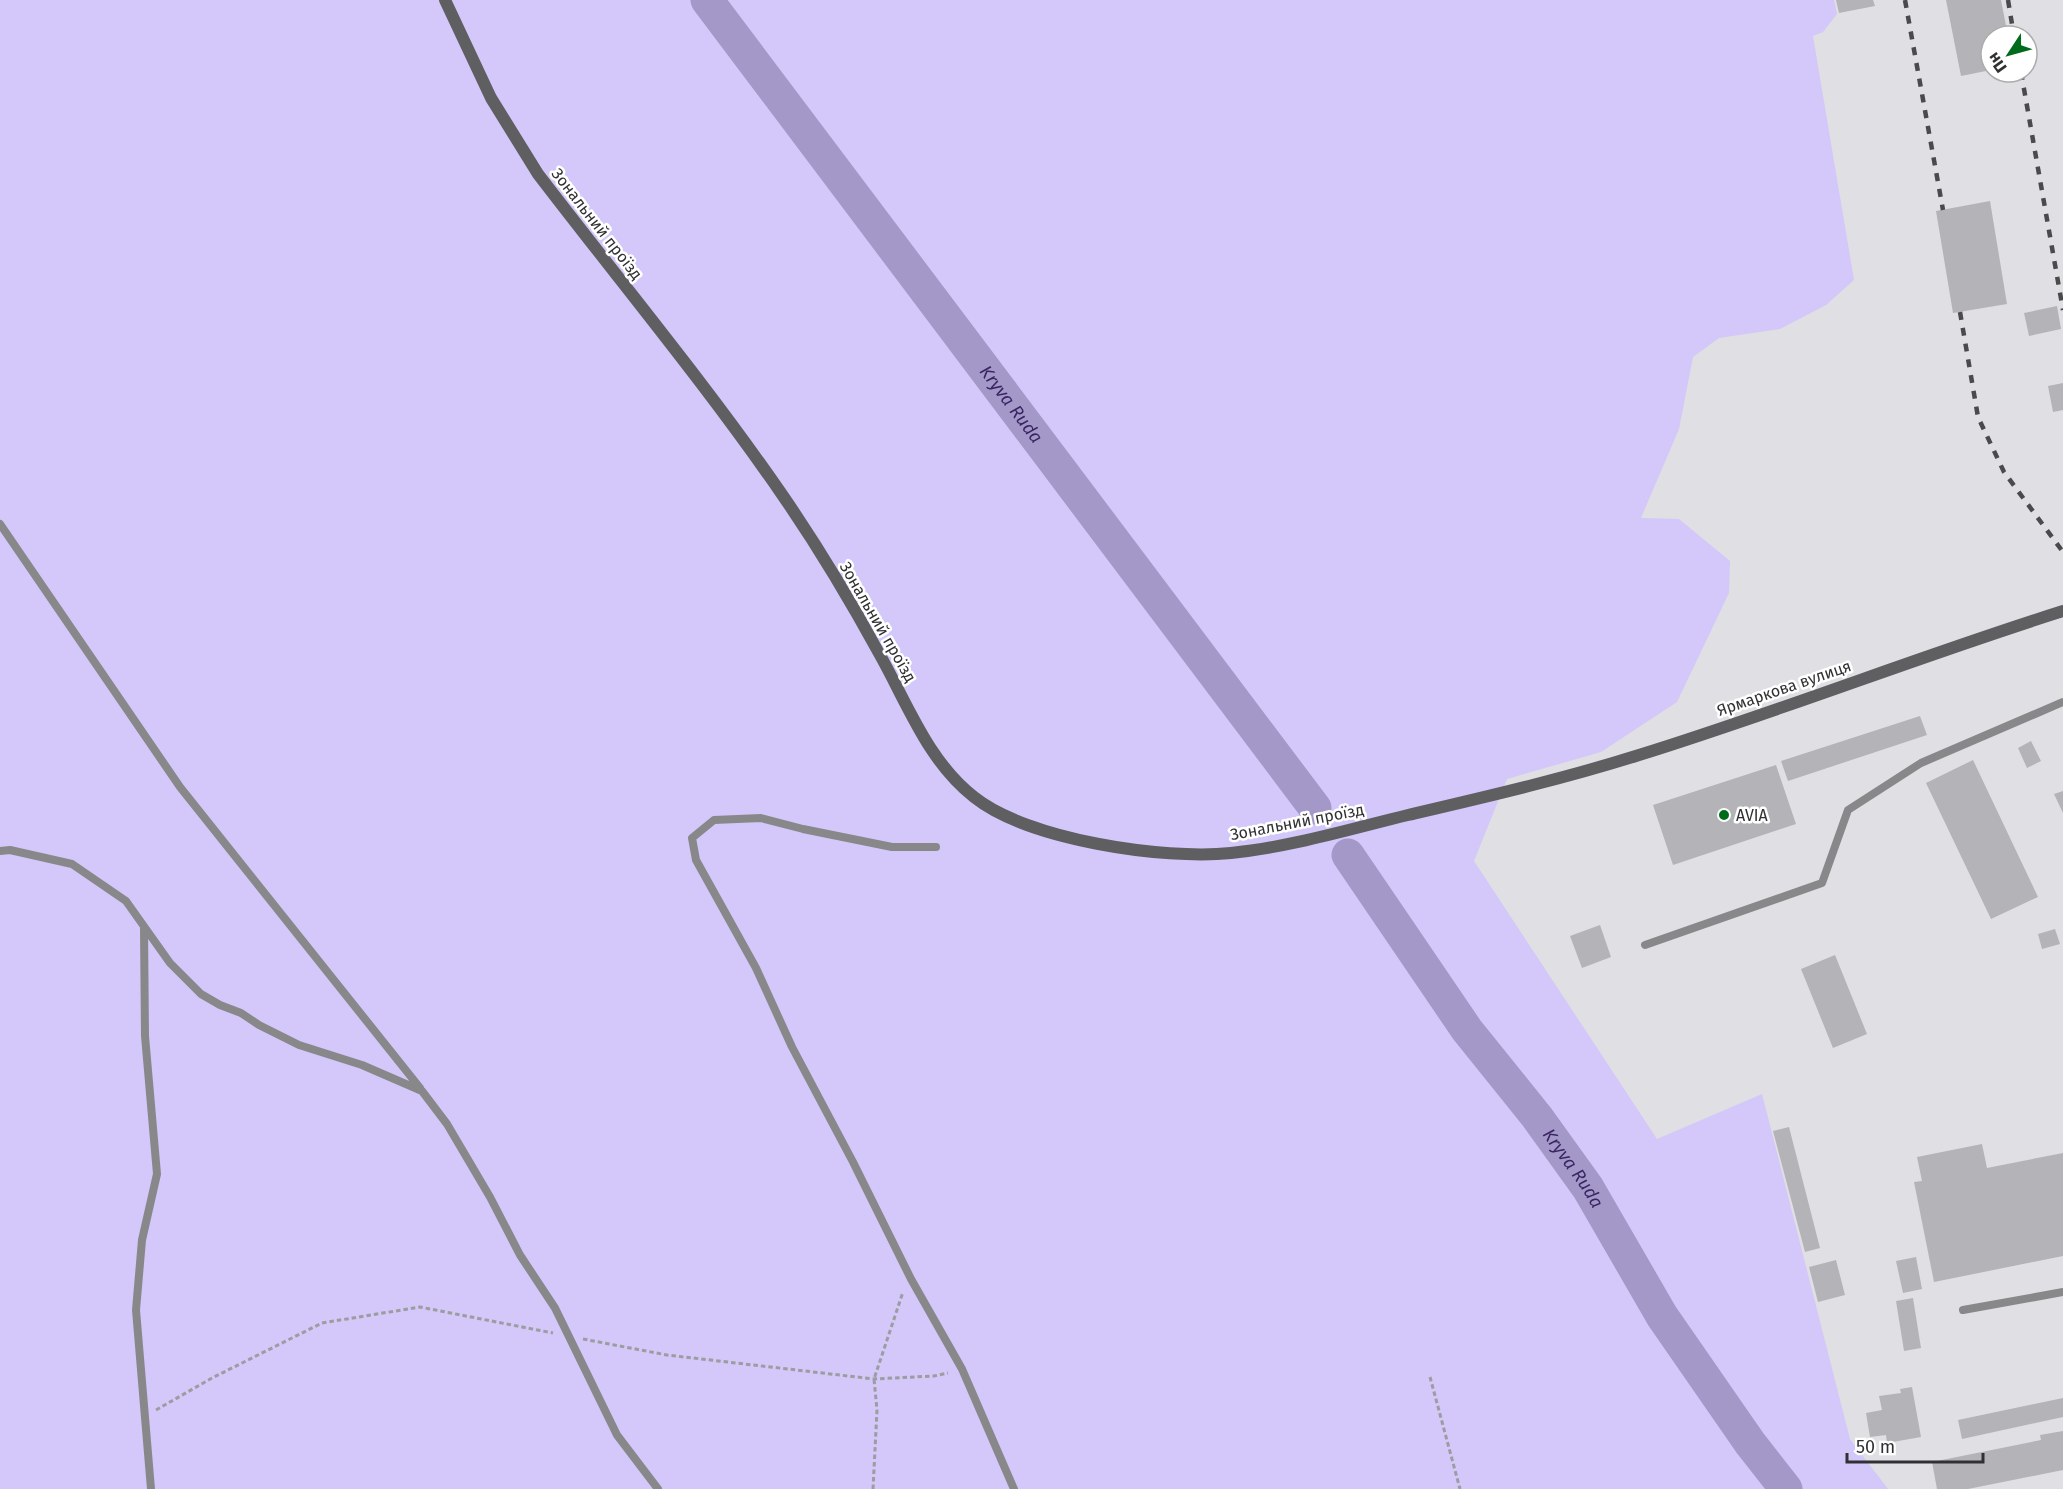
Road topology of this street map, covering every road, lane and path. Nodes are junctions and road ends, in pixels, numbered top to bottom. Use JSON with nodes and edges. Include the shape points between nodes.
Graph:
{"nodes":[{"id":1,"x":445,"y":0,"type":"edge"},
{"id":2,"x":0,"y":524,"type":"edge"},
{"id":3,"x":2063,"y":611,"type":"edge"},
{"id":4,"x":2063,"y":702,"type":"edge"},
{"id":5,"x":1514,"y":790,"type":"joint"},
{"id":6,"x":936,"y":847,"type":"dead end"},
{"id":7,"x":0,"y":851,"type":"edge"},
{"id":8,"x":144,"y":928,"type":"junction"},
{"id":9,"x":1645,"y":945,"type":"dead end"},
{"id":10,"x":422,"y":1091,"type":"junction"},
{"id":11,"x":911,"y":1279,"type":"junction"},
{"id":12,"x":2063,"y":1292,"type":"edge"},
{"id":13,"x":1963,"y":1310,"type":"dead end"},
{"id":14,"x":570,"y":1336,"type":"junction"},
{"id":15,"x":962,"y":1369,"type":"junction"},
{"id":16,"x":1430,"y":1377,"type":"dead end"},
{"id":17,"x":874,"y":1379,"type":"junction"},
{"id":18,"x":145,"y":1417,"type":"junction"},
{"id":19,"x":151,"y":1489,"type":"edge"},
{"id":20,"x":658,"y":1489,"type":"edge"},
{"id":21,"x":873,"y":1489,"type":"edge"},
{"id":22,"x":1014,"y":1489,"type":"edge"},
{"id":23,"x":1460,"y":1489,"type":"edge"}],
"edges":[{"from":1,"to":5,"type":"street","name":"Зональний проїзд","via":[[491,98],[532,165],[781,493],[862,623],[941,764],[976,799],[1028,825],[1121,849],[1228,853],[1276,846]]},
{"from":2,"to":10,"type":"lane","via":[[180,787]]},
{"from":3,"to":5,"type":"street","name":"Ярмаркова вулиця","via":[[1641,755]]},
{"from":4,"to":9,"type":"lane","via":[[1921,763],[1848,810],[1822,883]]},
{"from":6,"to":11,"type":"lane","via":[[892,847],[761,818],[714,820],[692,838],[696,860],[756,968],[792,1047]]},
{"from":7,"to":8,"type":"lane","via":[[72,864],[126,902]]},
{"from":8,"to":10,"type":"lane","via":[[170,963],[201,994],[299,1045],[362,1065]]},
{"from":8,"to":18,"type":"lane","via":[[145,1036],[157,1174],[142,1240],[136,1310]]},
{"from":10,"to":14,"type":"lane","via":[[447,1124],[519,1256]]},
{"from":11,"to":15,"type":"lane"},
{"from":11,"to":17,"type":"path","via":[[900,1299]]},
{"from":12,"to":13,"type":"lane"},
{"from":14,"to":17,"type":"path","via":[[667,1355]]},
{"from":14,"to":18,"type":"path","via":[[420,1307],[322,1323],[212,1378]]},
{"from":14,"to":20,"type":"lane","via":[[617,1435]]},
{"from":15,"to":17,"type":"path","via":[[934,1376]]},
{"from":15,"to":22,"type":"lane"},
{"from":16,"to":23,"type":"path"},
{"from":17,"to":21,"type":"path","via":[[878,1410]]},
{"from":18,"to":19,"type":"lane"}]}
